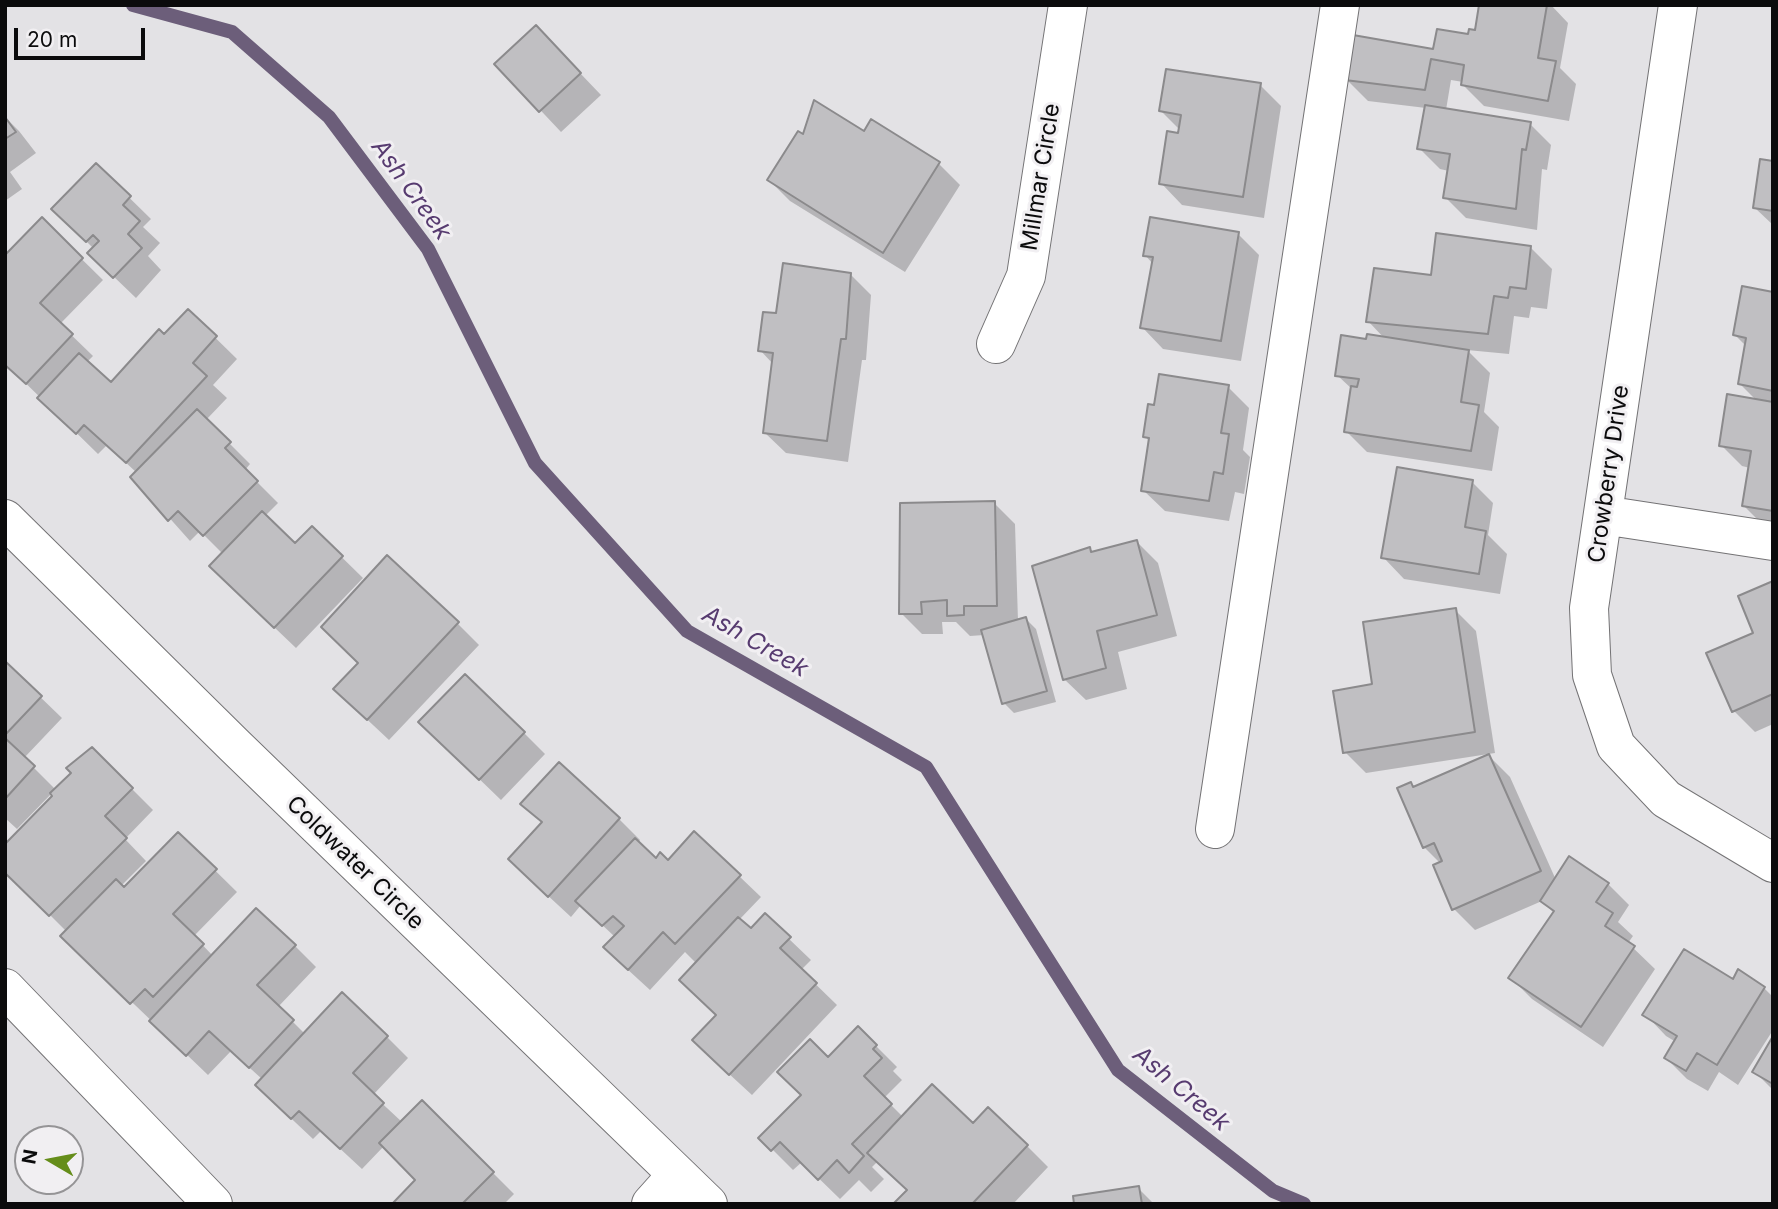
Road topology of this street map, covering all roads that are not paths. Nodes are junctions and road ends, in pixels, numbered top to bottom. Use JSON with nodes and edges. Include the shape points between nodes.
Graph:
{"nodes":[{"id":1,"x":1068,"y":5,"type":"edge"},
{"id":2,"x":1340,"y":5,"type":"edge"},
{"id":3,"x":1678,"y":5,"type":"edge"},
{"id":4,"x":996,"y":344,"type":"dead end"},
{"id":5,"x":1603,"y":516,"type":"junction"},
{"id":6,"x":5,"y":519,"type":"edge"},
{"id":7,"x":1773,"y":541,"type":"edge"},
{"id":8,"x":1214,"y":830,"type":"dead end"},
{"id":9,"x":1773,"y":863,"type":"edge"},
{"id":10,"x":5,"y":988,"type":"edge"},
{"id":11,"x":677,"y":1175,"type":"junction"},
{"id":12,"x":213,"y":1204,"type":"edge"},
{"id":13,"x":651,"y":1204,"type":"edge"},
{"id":14,"x":708,"y":1204,"type":"edge"}],
"edges":[{"from":1,"to":4,"type":"street","name":"Millmar Circle","via":[[1026,276]]},
{"from":2,"to":8,"type":"street"},
{"from":3,"to":5,"type":"street","name":"Crowberry Drive"},
{"from":5,"to":7,"type":"street"},
{"from":5,"to":9,"type":"street","name":"Crowberry Drive","via":[[1589,608],[1592,675],[1616,746],[1665,799]]},
{"from":6,"to":11,"type":"street","name":"Coldwater Circle"},
{"from":10,"to":12,"type":"street"},
{"from":11,"to":13,"type":"street"},
{"from":11,"to":14,"type":"street","name":"Coldwater Circle"}]}
